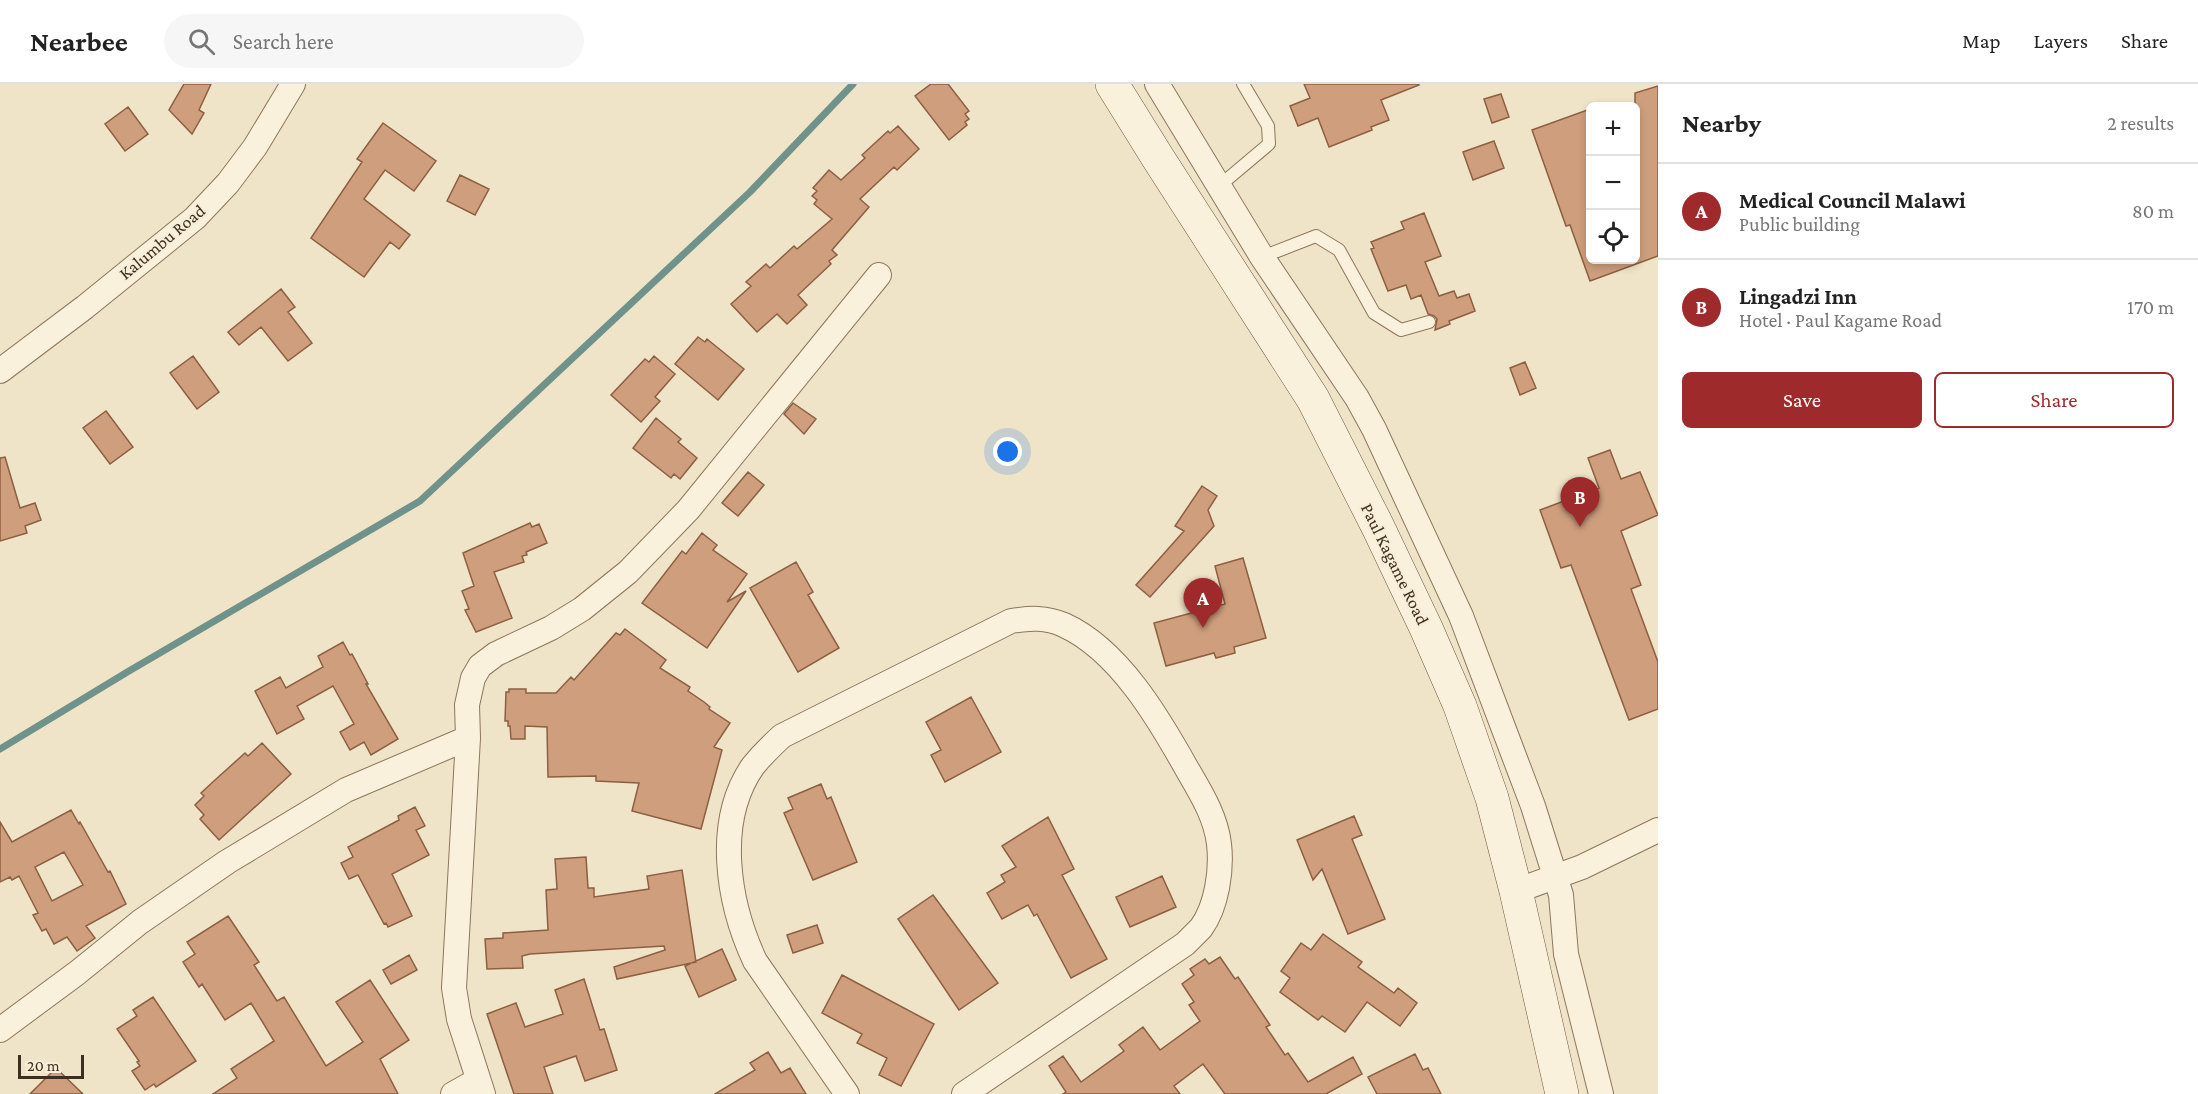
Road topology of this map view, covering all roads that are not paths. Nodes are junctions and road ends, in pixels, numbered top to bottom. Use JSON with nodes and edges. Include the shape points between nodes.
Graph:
{"nodes":[{"id":1,"x":293,"y":84,"type":"edge"},
{"id":2,"x":1112,"y":84,"type":"edge"},
{"id":3,"x":1157,"y":84,"type":"edge"},
{"id":4,"x":1243,"y":84,"type":"edge"},
{"id":5,"x":1218,"y":187,"type":"junction"},
{"id":6,"x":1262,"y":257,"type":"junction"},
{"id":7,"x":879,"y":275,"type":"dead end"},
{"id":8,"x":1429,"y":322,"type":"dead end"},
{"id":9,"x":0,"y":371,"type":"edge"},
{"id":10,"x":468,"y":738,"type":"junction"},
{"id":11,"x":1658,"y":830,"type":"edge"},
{"id":12,"x":1555,"y":877,"type":"junction"},
{"id":13,"x":1516,"y":891,"type":"junction"},
{"id":14,"x":0,"y":1030,"type":"edge"},
{"id":15,"x":481,"y":1087,"type":"edge"},
{"id":16,"x":453,"y":1094,"type":"edge"},
{"id":17,"x":847,"y":1094,"type":"edge"},
{"id":18,"x":964,"y":1094,"type":"edge"},
{"id":19,"x":1562,"y":1094,"type":"edge"},
{"id":20,"x":1601,"y":1094,"type":"edge"}],
"edges":[{"from":1,"to":9,"type":"street","name":"Kalumbu Road","via":[[255,147],[195,218]]},
{"from":2,"to":13,"type":"street","name":"Paul Kagame Road","via":[[1313,399],[1378,527],[1460,706],[1492,798]]},
{"from":3,"to":5,"type":"street"},
{"from":4,"to":5,"type":"lane","via":[[1269,126],[1269,144]]},
{"from":5,"to":6,"type":"street"},
{"from":6,"to":8,"type":"lane","via":[[1316,236],[1339,250],[1374,313],[1401,330]]},
{"from":6,"to":12,"type":"street","via":[[1374,429],[1461,616],[1533,806]]},
{"from":7,"to":10,"type":"street","via":[[688,510],[628,572],[582,609],[480,666],[467,705]]},
{"from":10,"to":14,"type":"street","via":[[346,790],[227,862],[140,922]]},
{"from":10,"to":15,"type":"street","via":[[454,988],[459,1019]]},
{"from":11,"to":12,"type":"street"},
{"from":12,"to":13,"type":"street"},
{"from":12,"to":20,"type":"street","via":[[1564,916],[1566,954]]},
{"from":13,"to":19,"type":"street","name":"Paul Kagame Road"},
{"from":15,"to":16,"type":"street"},
{"from":17,"to":18,"type":"street","via":[[755,961],[744,936],[731,878],[732,819],[738,798],[752,768],[782,736],[1011,621],[1049,619],[1094,645],[1124,673],[1161,723],[1215,822],[1219,844],[1216,892],[1201,927],[1185,944]]}]}
